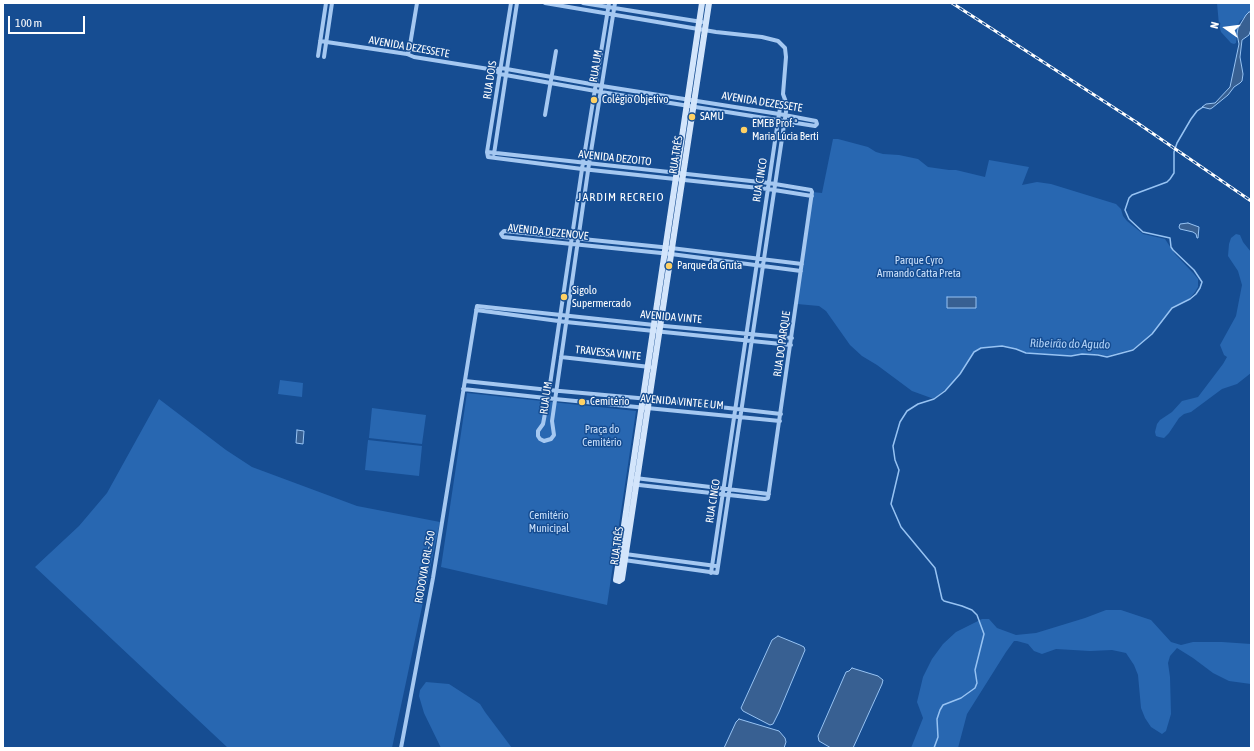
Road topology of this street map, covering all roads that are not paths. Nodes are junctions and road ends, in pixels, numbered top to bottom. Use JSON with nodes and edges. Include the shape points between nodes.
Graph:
{"nodes":[{"id":1,"x":326,"y":3,"type":"edge"},
{"id":2,"x":332,"y":3,"type":"edge"},
{"id":3,"x":417,"y":3,"type":"edge"},
{"id":4,"x":511,"y":3,"type":"edge"},
{"id":5,"x":517,"y":3,"type":"edge"},
{"id":6,"x":545,"y":3,"type":"edge"},
{"id":7,"x":583,"y":3,"type":"edge"},
{"id":8,"x":615,"y":3,"type":"edge"},
{"id":9,"x":702,"y":3,"type":"edge"},
{"id":10,"x":709,"y":3,"type":"edge"},
{"id":11,"x":609,"y":5,"type":"edge"},
{"id":12,"x":614,"y":8,"type":"junction"},
{"id":13,"x":608,"y":13,"type":"junction"},
{"id":14,"x":613,"y":14,"type":"junction"},
{"id":15,"x":702,"y":26,"type":"junction"},
{"id":16,"x":321,"y":36,"type":"junction"},
{"id":17,"x":326,"y":37,"type":"junction"},
{"id":18,"x":320,"y":41,"type":"junction"},
{"id":19,"x":326,"y":42,"type":"junction"},
{"id":20,"x":556,"y":51,"type":"dead end"},
{"id":21,"x":407,"y":54,"type":"junction"},
{"id":22,"x":318,"y":56,"type":"dead end"},
{"id":23,"x":324,"y":57,"type":"dead end"},
{"id":24,"x":501,"y":68,"type":"junction"},
{"id":25,"x":507,"y":69,"type":"junction"},
{"id":26,"x":495,"y":70,"type":"junction"},
{"id":27,"x":500,"y":74,"type":"junction"},
{"id":28,"x":506,"y":76,"type":"junction"},
{"id":29,"x":551,"y":77,"type":"junction"},
{"id":30,"x":550,"y":83,"type":"junction"},
{"id":31,"x":597,"y":84,"type":"junction"},
{"id":32,"x":602,"y":86,"type":"junction"},
{"id":33,"x":596,"y":91,"type":"junction"},
{"id":34,"x":601,"y":92,"type":"junction"},
{"id":35,"x":785,"y":100,"type":"junction"},
{"id":36,"x":691,"y":103,"type":"junction"},
{"id":37,"x":779,"y":114,"type":"junction"},
{"id":38,"x":545,"y":115,"type":"dead end"},
{"id":39,"x":786,"y":115,"type":"junction"},
{"id":40,"x":778,"y":120,"type":"junction"},
{"id":41,"x":784,"y":121,"type":"junction"},
{"id":42,"x":487,"y":152,"type":"junction"},
{"id":43,"x":494,"y":153,"type":"junction"},
{"id":44,"x":492,"y":158,"type":"junction"},
{"id":45,"x":583,"y":164,"type":"junction"},
{"id":46,"x":589,"y":164,"type":"junction"},
{"id":47,"x":582,"y":169,"type":"junction"},
{"id":48,"x":588,"y":169,"type":"junction"},
{"id":49,"x":656,"y":171,"type":"junction"},
{"id":50,"x":655,"y":177,"type":"junction"},
{"id":51,"x":679,"y":177,"type":"junction"},
{"id":52,"x":712,"y":177,"type":"junction"},
{"id":53,"x":711,"y":183,"type":"junction"},
{"id":54,"x":769,"y":183,"type":"junction"},
{"id":55,"x":775,"y":184,"type":"junction"},
{"id":56,"x":768,"y":189,"type":"junction"},
{"id":57,"x":774,"y":190,"type":"junction"},
{"id":58,"x":812,"y":194,"type":"junction"},
{"id":59,"x":573,"y":238,"type":"junction"},
{"id":60,"x":578,"y":239,"type":"junction"},
{"id":61,"x":572,"y":243,"type":"junction"},
{"id":62,"x":578,"y":244,"type":"junction"},
{"id":63,"x":668,"y":251,"type":"junction"},
{"id":64,"x":728,"y":255,"type":"junction"},
{"id":65,"x":758,"y":258,"type":"junction"},
{"id":66,"x":764,"y":259,"type":"junction"},
{"id":67,"x":728,"y":261,"type":"junction"},
{"id":68,"x":757,"y":264,"type":"junction"},
{"id":69,"x":802,"y":264,"type":"junction"},
{"id":70,"x":763,"y":265,"type":"junction"},
{"id":71,"x":801,"y":271,"type":"junction"},
{"id":72,"x":477,"y":308,"type":"junction"},
{"id":73,"x":561,"y":315,"type":"junction"},
{"id":74,"x":567,"y":316,"type":"junction"},
{"id":75,"x":560,"y":321,"type":"junction"},
{"id":76,"x":566,"y":322,"type":"junction"},
{"id":77,"x":656,"y":329,"type":"junction"},
{"id":78,"x":747,"y":333,"type":"junction"},
{"id":79,"x":753,"y":334,"type":"junction"},
{"id":80,"x":792,"y":338,"type":"junction"},
{"id":81,"x":746,"y":341,"type":"junction"},
{"id":82,"x":752,"y":341,"type":"junction"},
{"id":83,"x":791,"y":345,"type":"junction"},
{"id":84,"x":561,"y":357,"type":"junction"},
{"id":85,"x":650,"y":367,"type":"junction"},
{"id":86,"x":465,"y":381,"type":"junction"},
{"id":87,"x":464,"y":388,"type":"junction"},
{"id":88,"x":549,"y":390,"type":"junction"},
{"id":89,"x":556,"y":391,"type":"junction"},
{"id":90,"x":548,"y":398,"type":"junction"},
{"id":91,"x":555,"y":399,"type":"junction"},
{"id":92,"x":646,"y":399,"type":"junction"},
{"id":93,"x":644,"y":407,"type":"junction"},
{"id":94,"x":736,"y":410,"type":"junction"},
{"id":95,"x":742,"y":410,"type":"junction"},
{"id":96,"x":781,"y":414,"type":"junction"},
{"id":97,"x":735,"y":416,"type":"junction"},
{"id":98,"x":741,"y":416,"type":"junction"},
{"id":99,"x":780,"y":421,"type":"junction"},
{"id":100,"x":633,"y":481,"type":"junction"},
{"id":101,"x":724,"y":489,"type":"junction"},
{"id":102,"x":730,"y":490,"type":"junction"},
{"id":103,"x":723,"y":495,"type":"junction"},
{"id":104,"x":729,"y":495,"type":"junction"},
{"id":105,"x":769,"y":496,"type":"junction"},
{"id":106,"x":622,"y":557,"type":"junction"},
{"id":107,"x":713,"y":566,"type":"junction"},
{"id":108,"x":718,"y":566,"type":"junction"},
{"id":109,"x":712,"y":573,"type":"junction"},
{"id":110,"x":401,"y":748,"type":"edge"}],
"edges":[{"from":1,"to":16,"type":"street"},
{"from":2,"to":17,"type":"street"},
{"from":3,"to":21,"type":"street"},
{"from":4,"to":24,"type":"street","name":"RUA DOIS"},
{"from":5,"to":25,"type":"street","name":"RUA DOIS"},
{"from":6,"to":13,"type":"street"},
{"from":7,"to":11,"type":"street"},
{"from":8,"to":12,"type":"street","name":"RUA UM"},
{"from":9,"to":15,"type":"street","name":"RUA TRÊS"},
{"from":10,"to":15,"type":"street","name":"RUA TRÊS"},
{"from":11,"to":12,"type":"street"},
{"from":11,"to":13,"type":"street","name":"RUA UM"},
{"from":12,"to":14,"type":"street","name":"RUA UM"},
{"from":12,"to":15,"type":"street"},
{"from":13,"to":14,"type":"street"},
{"from":13,"to":31,"type":"street","name":"RUA UM"},
{"from":14,"to":15,"type":"street"},
{"from":14,"to":32,"type":"street","name":"RUA UM"},
{"from":15,"to":35,"type":"street","via":[[740,36],[778,41],[784,48],[786,57],[783,94]]},
{"from":15,"to":36,"type":"street","name":"RUA TRÊS"},
{"from":16,"to":17,"type":"street"},
{"from":16,"to":18,"type":"street"},
{"from":17,"to":19,"type":"street"},
{"from":18,"to":19,"type":"street","name":"AVENIDA DEZESSETE"},
{"from":18,"to":22,"type":"street"},
{"from":19,"to":21,"type":"street","name":"AVENIDA DEZESSETE"},
{"from":19,"to":23,"type":"street"},
{"from":20,"to":29,"type":"street"},
{"from":21,"to":26,"type":"street","name":"AVENIDA DEZESSETE"},
{"from":24,"to":25,"type":"street","name":"AVENIDA DEZESSETE"},
{"from":24,"to":26,"type":"street","name":"AVENIDA DEZESSETE"},
{"from":24,"to":27,"type":"street","name":"RUA DOIS"},
{"from":25,"to":28,"type":"street","name":"RUA DOIS"},
{"from":25,"to":29,"type":"street","name":"AVENIDA DEZESSETE"},
{"from":26,"to":27,"type":"street","name":"AVENIDA DEZESSETE"},
{"from":27,"to":28,"type":"street","name":"AVENIDA DEZESSETE"},
{"from":27,"to":42,"type":"street","name":"RUA DOIS"},
{"from":28,"to":30,"type":"street","name":"AVENIDA DEZESSETE"},
{"from":28,"to":43,"type":"street","name":"RUA DOIS"},
{"from":29,"to":30,"type":"street"},
{"from":29,"to":31,"type":"street","name":"AVENIDA DEZESSETE"},
{"from":30,"to":33,"type":"street","name":"AVENIDA DEZESSETE"},
{"from":30,"to":38,"type":"street"},
{"from":31,"to":32,"type":"street","name":"AVENIDA DEZESSETE"},
{"from":31,"to":33,"type":"street","name":"RUA UM"},
{"from":32,"to":34,"type":"street","name":"RUA UM"},
{"from":32,"to":36,"type":"street","name":"AVENIDA DEZESSETE"},
{"from":33,"to":34,"type":"street","name":"AVENIDA DEZESSETE"},
{"from":33,"to":45,"type":"street","name":"RUA UM"},
{"from":34,"to":36,"type":"street","name":"AVENIDA DEZESSETE"},
{"from":34,"to":46,"type":"street","name":"RUA UM"},
{"from":35,"to":37,"type":"street","name":"RUA CINCO","via":[[781,103]]},
{"from":35,"to":39,"type":"street","name":"RUA CINCO"},
{"from":36,"to":37,"type":"street","name":"AVENIDA DEZESSETE"},
{"from":36,"to":40,"type":"street","name":"AVENIDA DEZESSETE"},
{"from":36,"to":51,"type":"street","name":"RUA TRÊS"},
{"from":37,"to":39,"type":"street","name":"AVENIDA DEZESSETE"},
{"from":37,"to":40,"type":"street","name":"RUA CINCO"},
{"from":39,"to":41,"type":"street","name":"RUA CINCO"},
{"from":39,"to":41,"type":"street","name":"AVENIDA DEZESSETE","via":[[816,121],[817,124],[815,126]]},
{"from":40,"to":41,"type":"street","name":"AVENIDA DEZESSETE"},
{"from":40,"to":54,"type":"street","name":"RUA CINCO"},
{"from":41,"to":55,"type":"street","name":"RUA CINCO"},
{"from":42,"to":43,"type":"street","name":"AVENIDA DEZOITO"},
{"from":42,"to":44,"type":"street","via":[[487,156]]},
{"from":43,"to":44,"type":"street","name":"RUA DOIS"},
{"from":43,"to":45,"type":"street","name":"AVENIDA DEZOITO"},
{"from":44,"to":47,"type":"street","name":"AVENIDA DEZOITO"},
{"from":45,"to":46,"type":"street","name":"AVENIDA DEZOITO"},
{"from":45,"to":47,"type":"street","name":"RUA UM"},
{"from":46,"to":48,"type":"street","name":"RUA UM"},
{"from":46,"to":49,"type":"street","name":"AVENIDA DEZOITO"},
{"from":47,"to":48,"type":"street","name":"AVENIDA DEZOITO"},
{"from":47,"to":59,"type":"street","name":"RUA UM"},
{"from":48,"to":50,"type":"street","name":"AVENIDA DEZOITO"},
{"from":48,"to":60,"type":"street","name":"RUA UM"},
{"from":49,"to":50,"type":"street"},
{"from":49,"to":51,"type":"street","name":"AVENIDA DEZOITO"},
{"from":50,"to":51,"type":"street","name":"AVENIDA DEZOITO"},
{"from":51,"to":52,"type":"street","name":"AVENIDA DEZOITO"},
{"from":51,"to":53,"type":"street","name":"AVENIDA DEZOITO"},
{"from":51,"to":63,"type":"street","name":"RUA TRÊS"},
{"from":52,"to":53,"type":"street"},
{"from":52,"to":54,"type":"street","name":"AVENIDA DEZOITO"},
{"from":53,"to":56,"type":"street","name":"AVENIDA DEZOITO"},
{"from":54,"to":55,"type":"street","name":"AVENIDA DEZOITO"},
{"from":54,"to":56,"type":"street","name":"RUA CINCO"},
{"from":55,"to":57,"type":"street","name":"RUA CINCO"},
{"from":55,"to":58,"type":"street","name":"AVENIDA DEZOITO","via":[[811,190]]},
{"from":56,"to":57,"type":"street","name":"AVENIDA DEZOITO"},
{"from":56,"to":65,"type":"street","name":"RUA CINCO"},
{"from":57,"to":58,"type":"street","name":"AVENIDA DEZOITO"},
{"from":57,"to":66,"type":"street","name":"RUA CINCO"},
{"from":58,"to":69,"type":"street","name":"RUA DO PARQUE"},
{"from":59,"to":60,"type":"street","name":"AVENIDA DEZENOVE"},
{"from":59,"to":61,"type":"street","name":"RUA UM"},
{"from":59,"to":61,"type":"street","name":"AVENIDA DEZENOVE","via":[[504,231],[501,234]]},
{"from":60,"to":62,"type":"street","name":"RUA UM"},
{"from":60,"to":63,"type":"street","name":"AVENIDA DEZENOVE"},
{"from":61,"to":62,"type":"street","name":"AVENIDA DEZENOVE"},
{"from":61,"to":73,"type":"street","name":"RUA UM"},
{"from":62,"to":63,"type":"street","name":"AVENIDA DEZENOVE"},
{"from":62,"to":74,"type":"street","name":"RUA UM"},
{"from":63,"to":64,"type":"street","name":"AVENIDA DEZENOVE"},
{"from":63,"to":67,"type":"street","name":"AVENIDA DEZENOVE"},
{"from":63,"to":77,"type":"street","name":"RUA TRÊS"},
{"from":64,"to":65,"type":"street","name":"AVENIDA DEZENOVE"},
{"from":64,"to":67,"type":"street"},
{"from":65,"to":66,"type":"street","name":"AVENIDA DEZENOVE"},
{"from":65,"to":68,"type":"street","name":"RUA CINCO"},
{"from":66,"to":69,"type":"street","name":"AVENIDA DEZENOVE"},
{"from":66,"to":70,"type":"street","name":"RUA CINCO"},
{"from":67,"to":68,"type":"street","name":"AVENIDA DEZENOVE"},
{"from":68,"to":70,"type":"street","name":"AVENIDA DEZENOVE"},
{"from":68,"to":78,"type":"street","name":"RUA CINCO"},
{"from":69,"to":71,"type":"street","name":"RUA DO PARQUE"},
{"from":70,"to":71,"type":"street","name":"AVENIDA DEZENOVE"},
{"from":70,"to":79,"type":"street","name":"RUA CINCO"},
{"from":71,"to":80,"type":"street","name":"RUA DO PARQUE"},
{"from":72,"to":73,"type":"street","name":"AVENIDA VINTE","via":[[479,305]]},
{"from":72,"to":75,"type":"street","name":"AVENIDA VINTE"},
{"from":72,"to":86,"type":"street"},
{"from":73,"to":74,"type":"street","name":"AVENIDA VINTE"},
{"from":73,"to":75,"type":"street","name":"RUA UM"},
{"from":74,"to":76,"type":"street","name":"RUA UM"},
{"from":74,"to":77,"type":"street","name":"AVENIDA VINTE"},
{"from":75,"to":76,"type":"street","name":"AVENIDA VINTE"},
{"from":75,"to":88,"type":"street","name":"RUA UM"},
{"from":76,"to":77,"type":"street","name":"AVENIDA VINTE"},
{"from":76,"to":84,"type":"street","name":"RUA UM"},
{"from":77,"to":78,"type":"street","name":"AVENIDA VINTE"},
{"from":77,"to":81,"type":"street","name":"AVENIDA VINTE"},
{"from":77,"to":85,"type":"street","name":"RUA TRÊS"},
{"from":78,"to":79,"type":"street","name":"AVENIDA VINTE"},
{"from":78,"to":81,"type":"street","name":"RUA CINCO"},
{"from":79,"to":80,"type":"street","name":"AVENIDA VINTE"},
{"from":79,"to":82,"type":"street","name":"RUA CINCO"},
{"from":80,"to":83,"type":"street","name":"RUA DO PARQUE"},
{"from":81,"to":82,"type":"street","name":"AVENIDA VINTE"},
{"from":81,"to":94,"type":"street","name":"RUA CINCO"},
{"from":82,"to":83,"type":"street","name":"AVENIDA VINTE"},
{"from":82,"to":95,"type":"street","name":"RUA CINCO"},
{"from":83,"to":96,"type":"street","name":"RUA DO PARQUE"},
{"from":84,"to":85,"type":"street","name":"TRAVESSA VINTE"},
{"from":84,"to":89,"type":"street","name":"RUA UM"},
{"from":85,"to":92,"type":"street","name":"RUA TRÊS"},
{"from":86,"to":87,"type":"street"},
{"from":86,"to":88,"type":"street","name":"AVENIDA VINTE E UM"},
{"from":87,"to":90,"type":"street","name":"AVENIDA VINTE E UM"},
{"from":87,"to":110,"type":"street","name":"RODOVIA ORL-250","via":[[433,578]]},
{"from":88,"to":89,"type":"street","name":"AVENIDA VINTE E UM"},
{"from":88,"to":90,"type":"street","name":"RUA UM"},
{"from":89,"to":91,"type":"street","name":"RUA UM"},
{"from":89,"to":92,"type":"street","name":"AVENIDA VINTE E UM"},
{"from":90,"to":91,"type":"street","name":"AVENIDA VINTE E UM"},
{"from":90,"to":91,"type":"street","name":"RUA UM","via":[[543,424],[538,433],[544,441],[554,435],[552,420]]},
{"from":91,"to":93,"type":"street","name":"AVENIDA VINTE E UM"},
{"from":92,"to":93,"type":"street","name":"RUA TRÊS"},
{"from":92,"to":94,"type":"street","name":"AVENIDA VINTE E UM"},
{"from":93,"to":97,"type":"street","name":"AVENIDA VINTE E UM"},
{"from":93,"to":100,"type":"street","name":"RUA TRÊS"},
{"from":94,"to":95,"type":"street","name":"AVENIDA VINTE E UM"},
{"from":94,"to":97,"type":"street","name":"RUA CINCO"},
{"from":95,"to":96,"type":"street","name":"AVENIDA VINTE E UM"},
{"from":95,"to":98,"type":"street","name":"RUA CINCO"},
{"from":96,"to":99,"type":"street","name":"RUA DO PARQUE"},
{"from":97,"to":98,"type":"street","name":"AVENIDA VINTE E UM"},
{"from":97,"to":101,"type":"street","name":"RUA CINCO"},
{"from":98,"to":99,"type":"street","name":"AVENIDA VINTE E UM"},
{"from":98,"to":102,"type":"street","name":"RUA CINCO"},
{"from":99,"to":105,"type":"street","name":"RUA DO PARQUE"},
{"from":100,"to":101,"type":"street"},
{"from":100,"to":103,"type":"street"},
{"from":100,"to":106,"type":"street","name":"RUA TRÊS"},
{"from":101,"to":102,"type":"street"},
{"from":101,"to":103,"type":"street","name":"RUA CINCO"},
{"from":102,"to":104,"type":"street","name":"RUA CINCO"},
{"from":102,"to":105,"type":"street"},
{"from":103,"to":104,"type":"street"},
{"from":103,"to":107,"type":"street","name":"RUA CINCO"},
{"from":104,"to":105,"type":"street","via":[[765,499]]},
{"from":104,"to":108,"type":"street","name":"RUA CINCO"},
{"from":106,"to":107,"type":"street"},
{"from":106,"to":109,"type":"street"},
{"from":107,"to":108,"type":"street"},
{"from":107,"to":109,"type":"street","name":"RUA CINCO"},
{"from":108,"to":109,"type":"street","name":"RUA CINCO","via":[[717,573]]}]}
